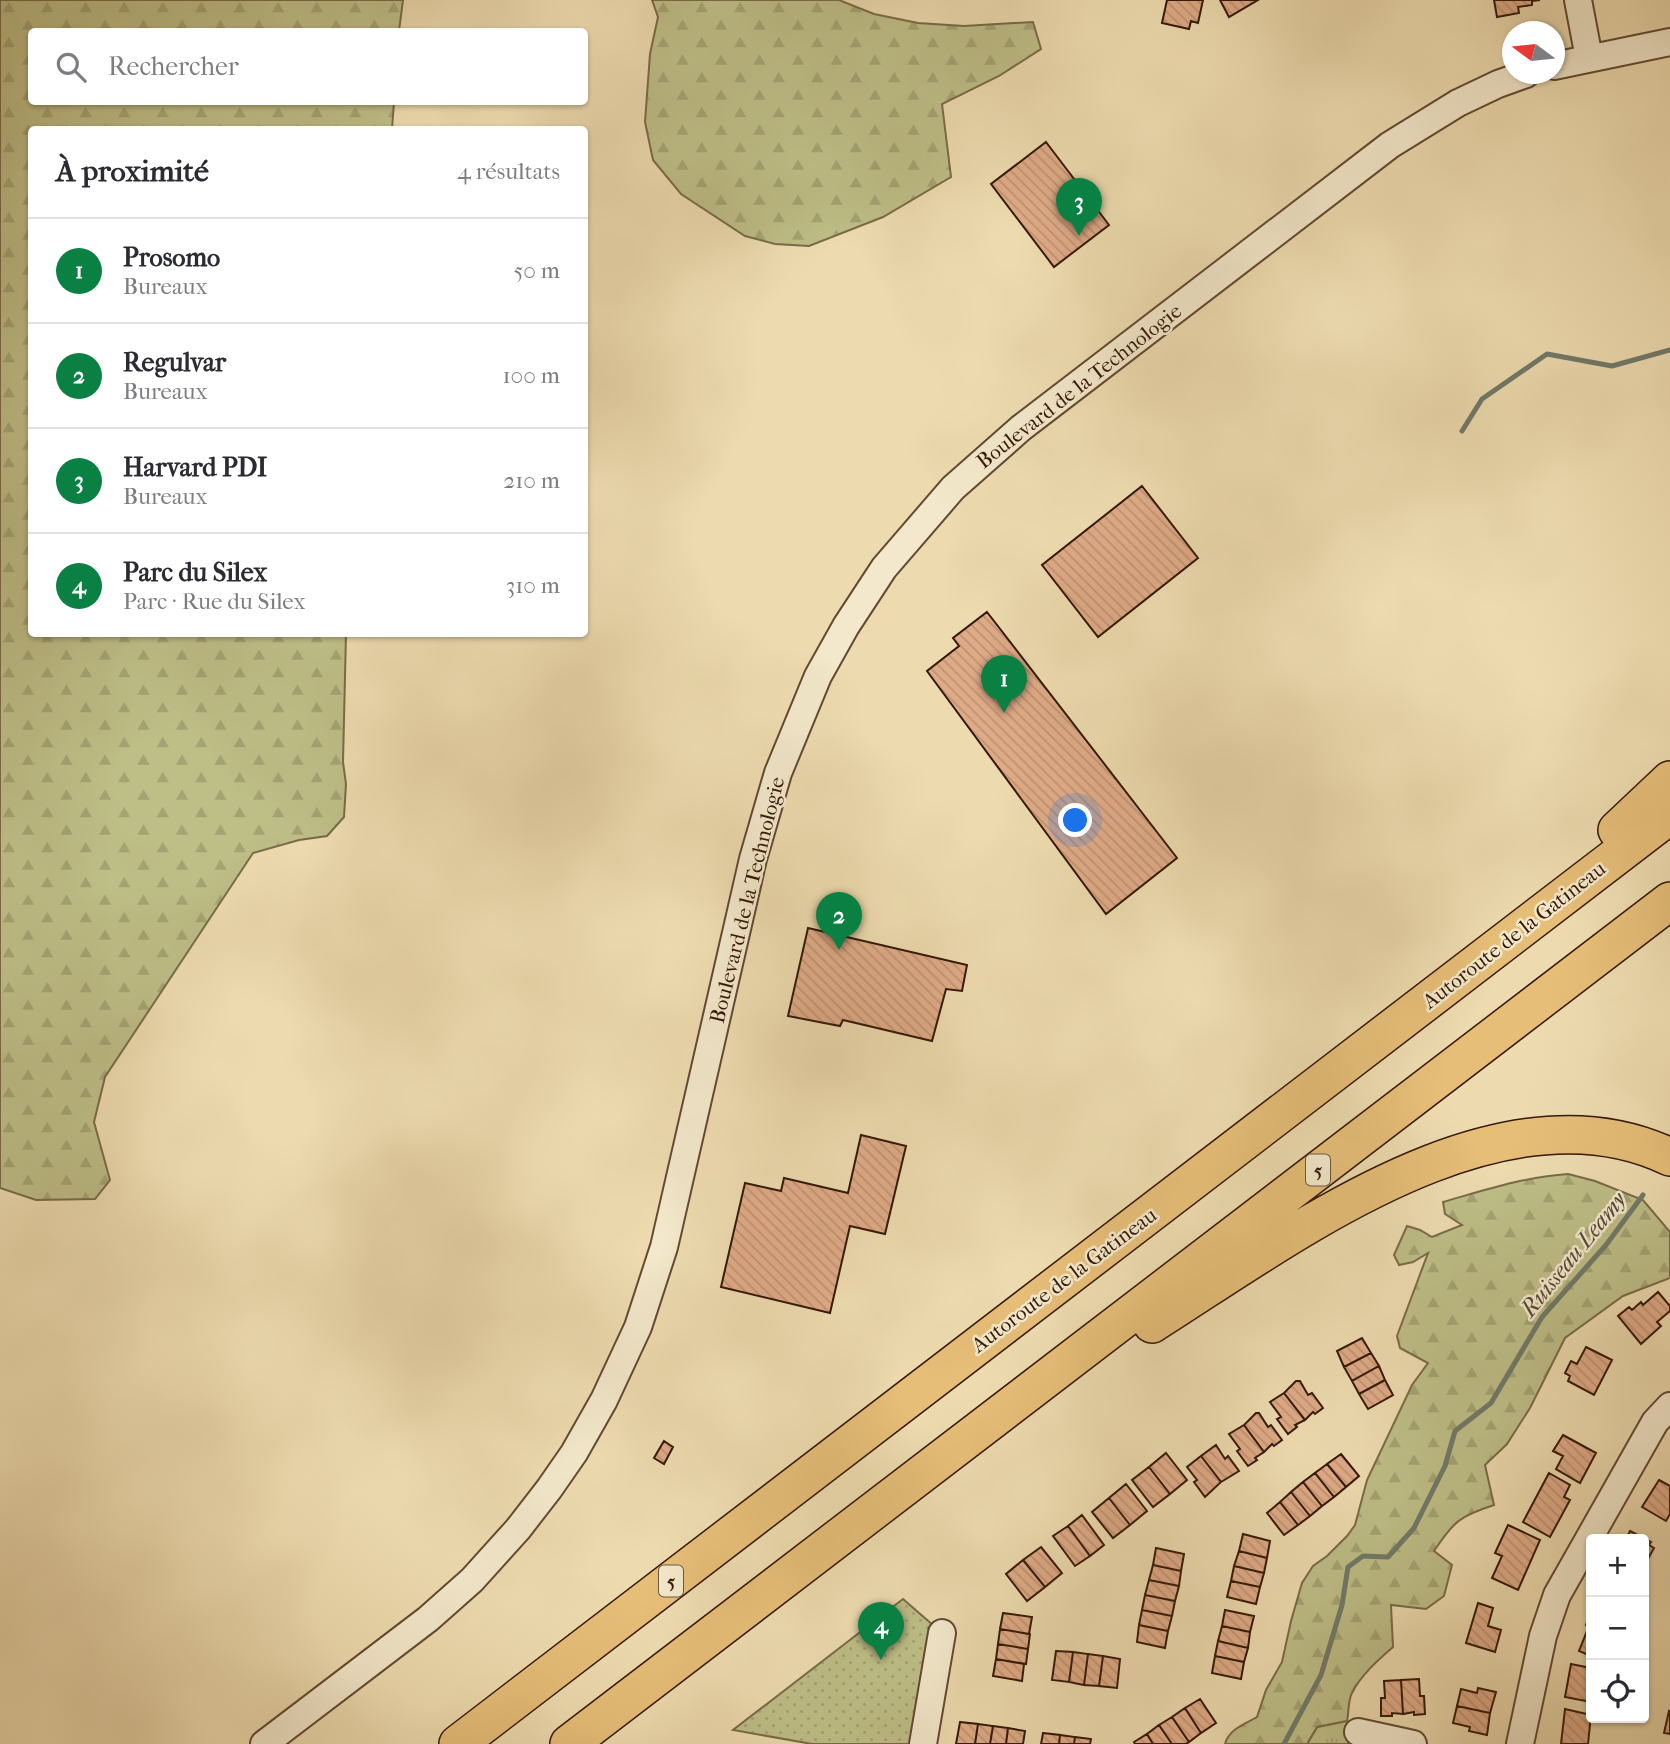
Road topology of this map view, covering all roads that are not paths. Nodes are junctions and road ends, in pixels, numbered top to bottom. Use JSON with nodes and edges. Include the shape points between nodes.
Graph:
{"nodes":[{"id":1,"x":1578,"y":0,"type":"edge"},
{"id":2,"x":1670,"y":42,"type":"edge"},
{"id":3,"x":1589,"y":58,"type":"junction"},
{"id":4,"x":1565,"y":64,"type":"edge"},
{"id":5,"x":1502,"y":82,"type":"edge"},
{"id":6,"x":1670,"y":780,"type":"edge"},
{"id":7,"x":1670,"y":815,"type":"edge"},
{"id":8,"x":1670,"y":901,"type":"edge"},
{"id":9,"x":1469,"y":970,"type":"junction"},
{"id":10,"x":1670,"y":1157,"type":"edge"},
{"id":11,"x":1670,"y":1406,"type":"edge"},
{"id":12,"x":966,"y":1439,"type":"junction"},
{"id":13,"x":942,"y":1633,"type":"dead end"},
{"id":14,"x":1358,"y":1732,"type":"dead end"},
{"id":15,"x":264,"y":1744,"type":"edge"},
{"id":16,"x":458,"y":1744,"type":"edge"},
{"id":17,"x":569,"y":1744,"type":"edge"},
{"id":18,"x":923,"y":1744,"type":"edge"},
{"id":19,"x":1413,"y":1744,"type":"edge"},
{"id":20,"x":1520,"y":1744,"type":"edge"}],
"edges":[{"from":1,"to":3,"type":"street"},
{"from":2,"to":3,"type":"street"},
{"from":3,"to":4,"type":"street"},
{"from":5,"to":15,"type":"street","name":"Boulevard de la Technologie","via":[[1390,145],[1021,428],[953,488],[884,568],[818,676],[778,773],[753,859],[664,1247],[638,1327],[604,1400],[549,1489],[472,1580]]},
{"from":6,"to":9,"type":"highway"},
{"from":7,"to":9,"type":"highway","name":"Autoroute de la Gatineau","number":"5"},
{"from":8,"to":12,"type":"highway","number":"5"},
{"from":9,"to":16,"type":"highway","name":"Autoroute de la Gatineau","number":"5"},
{"from":10,"to":12,"type":"highway","via":[[1616,1139],[1566,1135],[1501,1142],[1434,1162],[1311,1224]]},
{"from":11,"to":20,"type":"street","via":[[1655,1422],[1557,1595],[1543,1636]]},
{"from":12,"to":17,"type":"highway","number":"5"},
{"from":13,"to":18,"type":"street"},
{"from":14,"to":19,"type":"street"}]}
